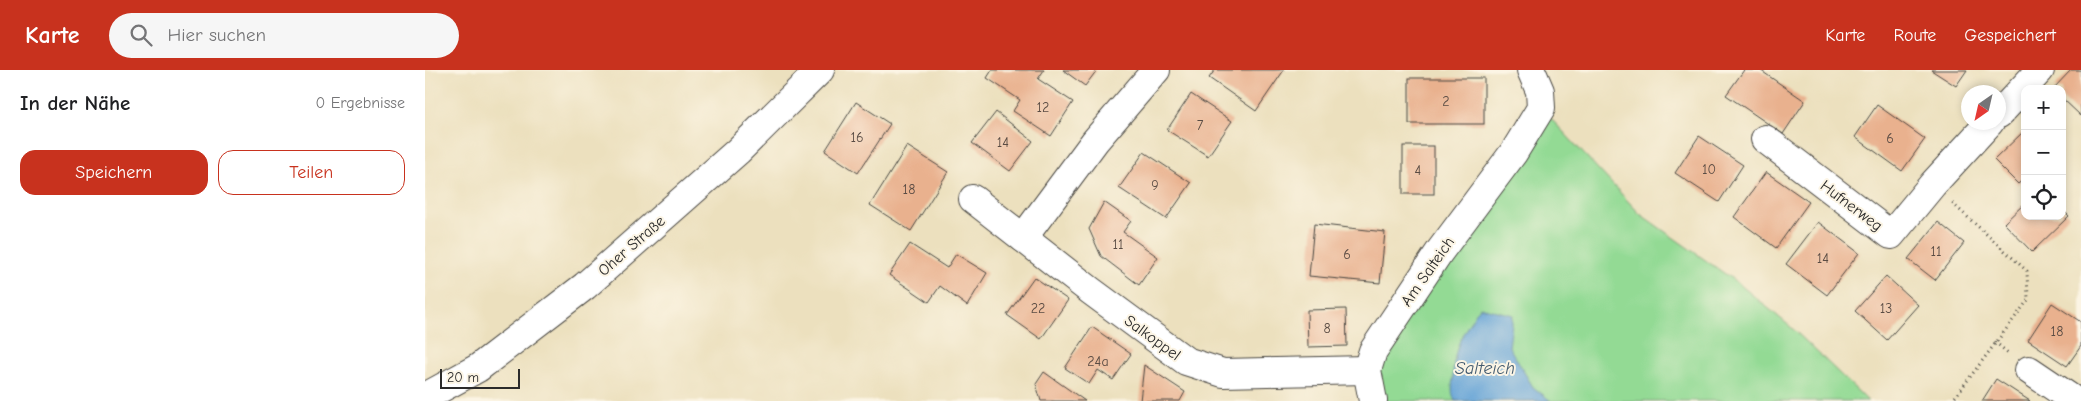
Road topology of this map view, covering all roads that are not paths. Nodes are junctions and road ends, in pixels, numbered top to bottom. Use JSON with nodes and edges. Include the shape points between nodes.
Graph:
{"nodes":[{"id":1,"x":820,"y":70,"type":"edge"},
{"id":2,"x":1156,"y":70,"type":"edge"},
{"id":3,"x":1531,"y":70,"type":"edge"},
{"id":4,"x":2040,"y":70,"type":"edge"},
{"id":5,"x":2006,"y":106,"type":"edge"},
{"id":6,"x":1983,"y":130,"type":"edge"},
{"id":7,"x":1765,"y":139,"type":"dead end"},
{"id":8,"x":973,"y":199,"type":"dead end"},
{"id":9,"x":1023,"y":238,"type":"junction"},
{"id":10,"x":1367,"y":370,"type":"junction"},
{"id":11,"x":2029,"y":370,"type":"dead end"},
{"id":12,"x":425,"y":397,"type":"edge"},
{"id":13,"x":1373,"y":401,"type":"edge"},
{"id":14,"x":2075,"y":401,"type":"edge"}],
"edges":[{"from":1,"to":12,"type":"street","name":"Oher Straße","via":[[739,151],[585,286],[478,368]]},
{"from":2,"to":9,"type":"street","via":[[1095,141]]},
{"from":3,"to":10,"type":"street","name":"Am Salteich","via":[[1540,91],[1541,108],[1515,152],[1440,251],[1373,352]]},
{"from":4,"to":5,"type":"street"},
{"from":6,"to":7,"type":"street","name":"Hufnerweg","via":[[1891,235]]},
{"from":8,"to":9,"type":"street","name":"Salkoppel"},
{"from":9,"to":10,"type":"street","name":"Salkoppel","via":[[1186,361],[1223,372]]},
{"from":10,"to":13,"type":"street"},
{"from":11,"to":14,"type":"street"}]}
